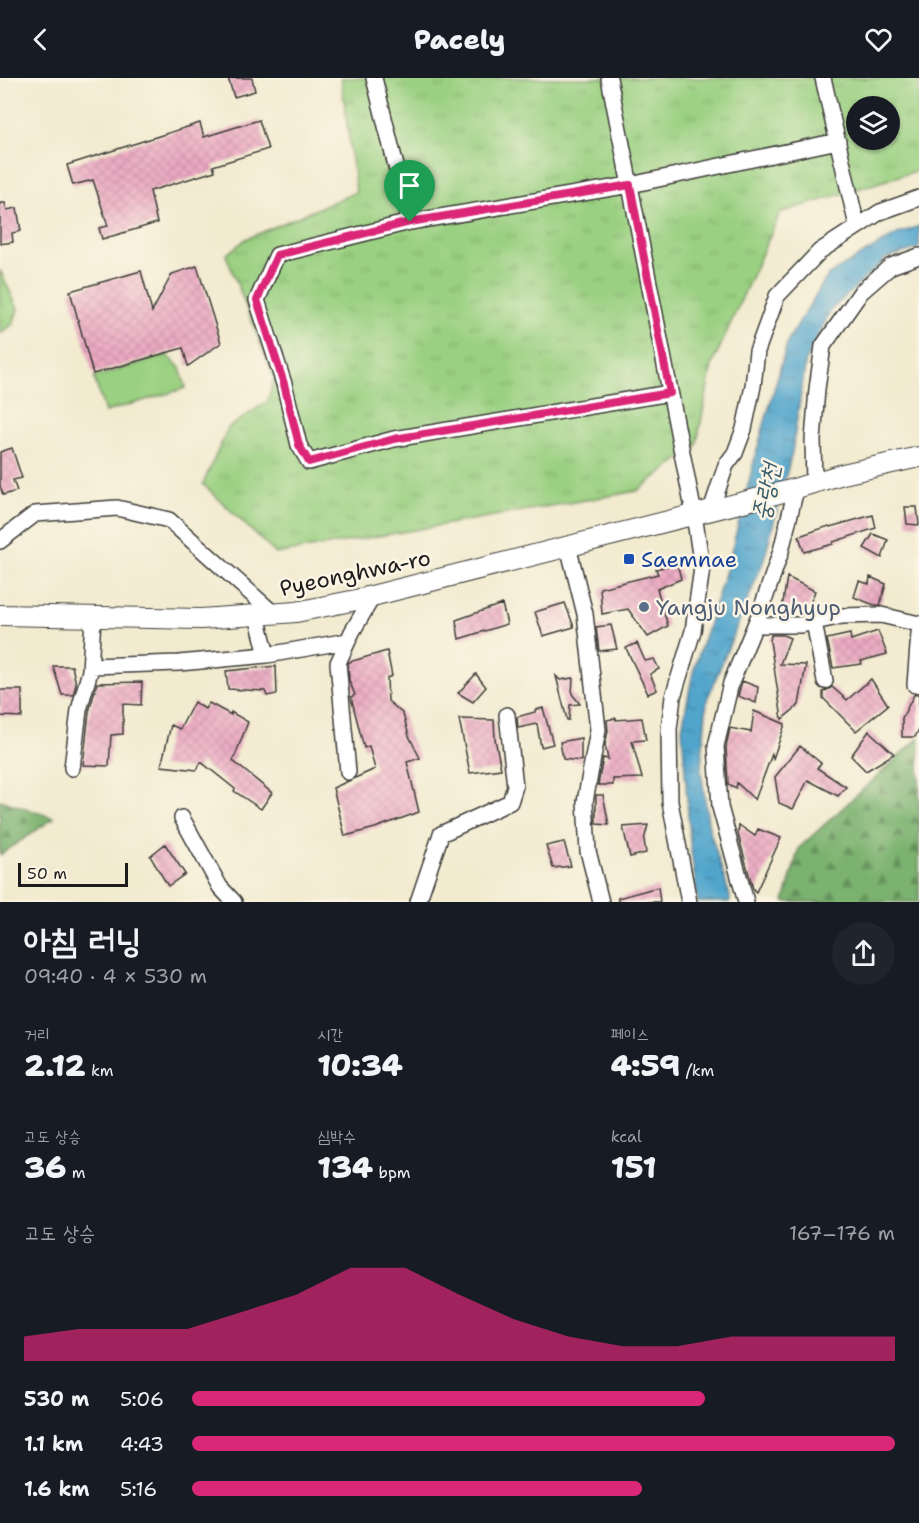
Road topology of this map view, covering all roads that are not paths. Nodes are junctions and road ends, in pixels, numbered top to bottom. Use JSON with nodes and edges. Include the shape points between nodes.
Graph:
{"nodes":[{"id":1,"x":374,"y":78,"type":"edge"},
{"id":2,"x":609,"y":78,"type":"edge"},
{"id":3,"x":824,"y":78,"type":"edge"},
{"id":4,"x":838,"y":141,"type":"junction"},
{"id":5,"x":630,"y":185,"type":"junction"},
{"id":6,"x":919,"y":198,"type":"edge"},
{"id":7,"x":410,"y":222,"type":"junction"},
{"id":8,"x":856,"y":226,"type":"junction"},
{"id":9,"x":919,"y":256,"type":"edge"},
{"id":10,"x":670,"y":393,"type":"junction"},
{"id":11,"x":919,"y":457,"type":"edge"},
{"id":12,"x":799,"y":488,"type":"junction"},
{"id":13,"x":702,"y":512,"type":"junction"},
{"id":14,"x":0,"y":541,"type":"edge"},
{"id":15,"x":568,"y":546,"type":"junction"},
{"id":16,"x":373,"y":596,"type":"junction"},
{"id":17,"x":0,"y":615,"type":"edge"},
{"id":18,"x":265,"y":615,"type":"junction"},
{"id":19,"x":93,"y":618,"type":"junction"},
{"id":20,"x":814,"y":622,"type":"junction"},
{"id":21,"x":919,"y":624,"type":"edge"},
{"id":22,"x":755,"y":625,"type":"junction"},
{"id":23,"x":919,"y":633,"type":"edge"},
{"id":24,"x":348,"y":641,"type":"junction"},
{"id":25,"x":267,"y":655,"type":"junction"},
{"id":26,"x":91,"y":666,"type":"junction"},
{"id":27,"x":825,"y":681,"type":"dead end"},
{"id":28,"x":915,"y":685,"type":"dead end"},
{"id":29,"x":507,"y":715,"type":"dead end"},
{"id":30,"x":72,"y":768,"type":"dead end"},
{"id":31,"x":348,"y":772,"type":"dead end"},
{"id":32,"x":182,"y":818,"type":"dead end"},
{"id":33,"x":234,"y":902,"type":"edge"},
{"id":34,"x":418,"y":902,"type":"edge"},
{"id":35,"x":601,"y":902,"type":"edge"},
{"id":36,"x":689,"y":902,"type":"edge"},
{"id":37,"x":746,"y":902,"type":"edge"}],
"edges":[{"from":1,"to":7,"type":"street"},
{"from":2,"to":5,"type":"street"},
{"from":3,"to":4,"type":"street"},
{"from":4,"to":5,"type":"street"},
{"from":4,"to":8,"type":"street"},
{"from":5,"to":7,"type":"street"},
{"from":5,"to":10,"type":"street"},
{"from":6,"to":8,"type":"street","via":[[880,212]]},
{"from":7,"to":10,"type":"street","via":[[277,255],[257,300],[299,445],[309,462],[394,439]]},
{"from":8,"to":13,"type":"street","via":[[820,251],[777,296],[757,351],[744,429]]},
{"from":9,"to":12,"type":"street","via":[[891,266],[861,292],[823,346]]},
{"from":10,"to":13,"type":"street"},
{"from":11,"to":12,"type":"main road"},
{"from":12,"to":13,"type":"main road","name":"Pyeonghwa-ro"},
{"from":12,"to":22,"type":"street"},
{"from":13,"to":15,"type":"main road","name":"Pyeonghwa-ro"},
{"from":13,"to":36,"type":"street","via":[[702,568],[693,631],[669,729],[670,802]]},
{"from":14,"to":18,"type":"street","via":[[35,514],[117,508],[169,520]]},
{"from":15,"to":16,"type":"main road","name":"Pyeonghwa-ro"},
{"from":15,"to":35,"type":"street","via":[[585,614],[598,730],[585,802],[588,851]]},
{"from":16,"to":18,"type":"main road","name":"Pyeonghwa-ro"},
{"from":16,"to":24,"type":"street"},
{"from":17,"to":19,"type":"main road","name":"Pyeonghwa-ro"},
{"from":18,"to":19,"type":"main road","name":"Pyeonghwa-ro","via":[[201,620]]},
{"from":18,"to":25,"type":"street"},
{"from":19,"to":26,"type":"street"},
{"from":20,"to":21,"type":"street","via":[[842,616],[881,615]]},
{"from":20,"to":22,"type":"street"},
{"from":20,"to":27,"type":"street"},
{"from":22,"to":37,"type":"street","via":[[731,683],[716,746],[720,807]]},
{"from":23,"to":28,"type":"street"},
{"from":24,"to":25,"type":"street"},
{"from":24,"to":31,"type":"street","via":[[338,663]]},
{"from":25,"to":26,"type":"street"},
{"from":26,"to":30,"type":"street","via":[[79,710]]},
{"from":29,"to":34,"type":"street","via":[[515,786],[510,802],[441,834]]},
{"from":32,"to":33,"type":"street","via":[[220,887]]}]}
